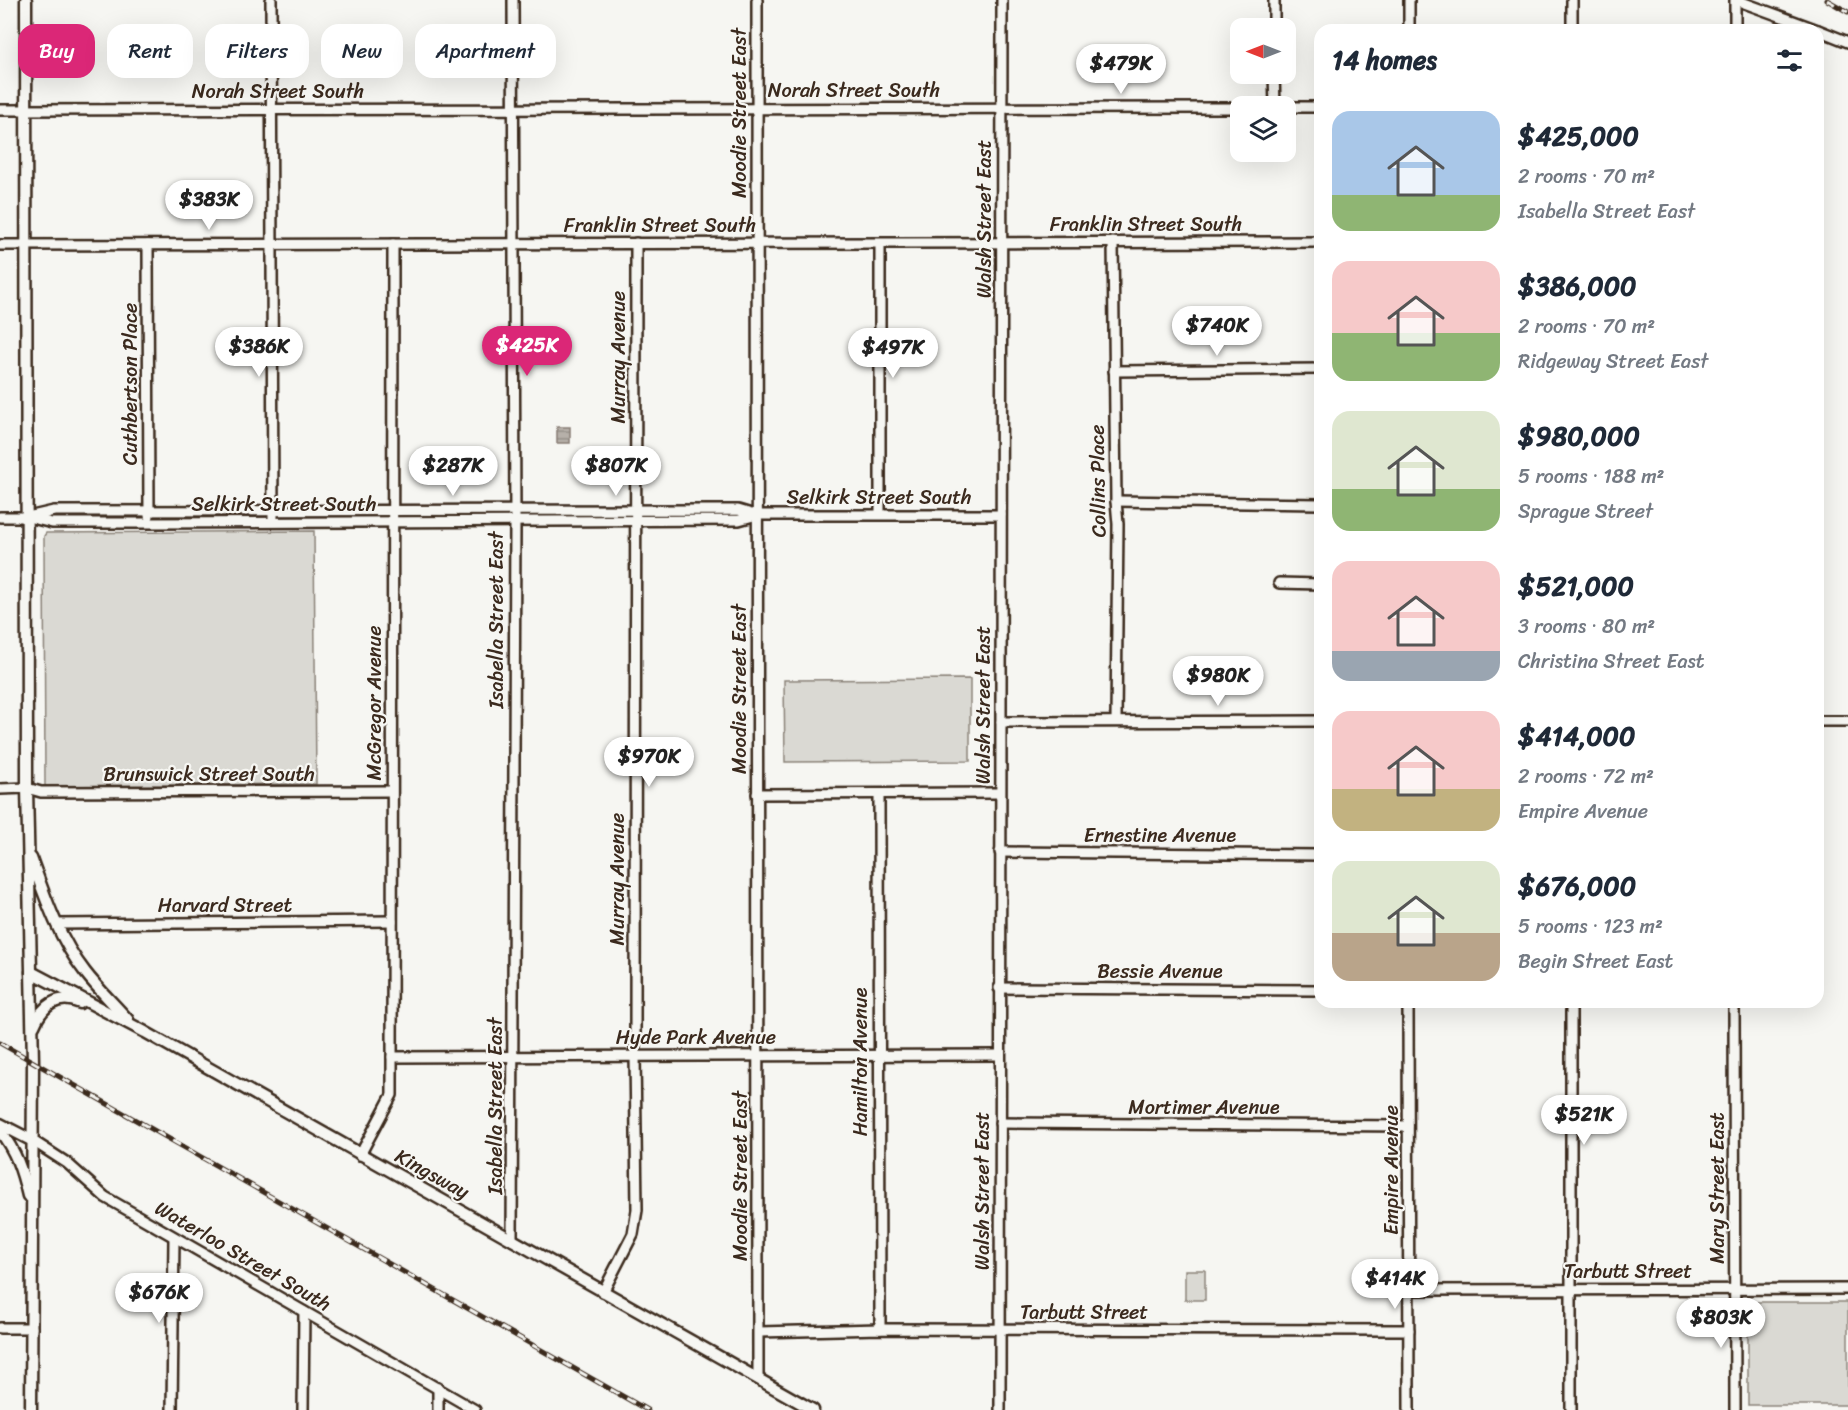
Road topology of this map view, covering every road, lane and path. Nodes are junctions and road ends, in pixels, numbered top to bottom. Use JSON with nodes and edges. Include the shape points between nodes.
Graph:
{"nodes":[{"id":1,"x":26,"y":0,"type":"edge"},
{"id":2,"x":271,"y":0,"type":"edge"},
{"id":3,"x":513,"y":0,"type":"edge"},
{"id":4,"x":757,"y":0,"type":"edge"},
{"id":5,"x":1002,"y":0,"type":"edge"},
{"id":6,"x":1274,"y":0,"type":"edge"},
{"id":7,"x":1409,"y":0,"type":"edge"},
{"id":8,"x":1572,"y":0,"type":"edge"},
{"id":9,"x":1736,"y":0,"type":"edge"},
{"id":10,"x":1274,"y":18,"type":"edge"},
{"id":11,"x":1409,"y":24,"type":"edge"},
{"id":12,"x":1572,"y":24,"type":"edge"},
{"id":13,"x":1735,"y":24,"type":"edge"},
{"id":14,"x":1802,"y":24,"type":"edge"},
{"id":15,"x":1824,"y":32,"type":"edge"},
{"id":16,"x":1848,"y":42,"type":"edge"},
{"id":17,"x":757,"y":107,"type":"junction"},
{"id":18,"x":1296,"y":107,"type":"edge"},
{"id":19,"x":514,"y":108,"type":"junction"},
{"id":20,"x":1230,"y":108,"type":"edge"},
{"id":21,"x":1314,"y":108,"type":"edge"},
{"id":22,"x":272,"y":109,"type":"junction"},
{"id":23,"x":1002,"y":109,"type":"junction"},
{"id":24,"x":0,"y":110,"type":"edge"},
{"id":25,"x":27,"y":110,"type":"junction"},
{"id":26,"x":757,"y":242,"type":"junction"},
{"id":27,"x":1113,"y":242,"type":"junction"},
{"id":28,"x":1314,"y":242,"type":"edge"},
{"id":29,"x":513,"y":243,"type":"junction"},
{"id":30,"x":636,"y":243,"type":"junction"},
{"id":31,"x":1002,"y":243,"type":"junction"},
{"id":32,"x":272,"y":244,"type":"junction"},
{"id":33,"x":393,"y":244,"type":"junction"},
{"id":34,"x":880,"y":244,"type":"junction"},
{"id":35,"x":0,"y":245,"type":"edge"},
{"id":36,"x":27,"y":245,"type":"junction"},
{"id":37,"x":148,"y":245,"type":"junction"},
{"id":38,"x":1314,"y":369,"type":"edge"},
{"id":39,"x":1114,"y":371,"type":"junction"},
{"id":40,"x":1116,"y":501,"type":"junction"},
{"id":41,"x":1314,"y":504,"type":"edge"},
{"id":42,"x":149,"y":511,"type":"junction"},
{"id":43,"x":273,"y":511,"type":"junction"},
{"id":44,"x":392,"y":511,"type":"junction"},
{"id":45,"x":880,"y":514,"type":"junction"},
{"id":46,"x":757,"y":515,"type":"junction"},
{"id":47,"x":1001,"y":515,"type":"junction"},
{"id":48,"x":515,"y":516,"type":"junction"},
{"id":49,"x":636,"y":516,"type":"junction"},
{"id":50,"x":0,"y":517,"type":"edge"},
{"id":51,"x":28,"y":517,"type":"junction"},
{"id":52,"x":273,"y":522,"type":"junction"},
{"id":53,"x":392,"y":522,"type":"junction"},
{"id":54,"x":149,"y":523,"type":"junction"},
{"id":55,"x":1279,"y":584,"type":"dead end"},
{"id":56,"x":1314,"y":584,"type":"edge"},
{"id":57,"x":1116,"y":720,"type":"junction"},
{"id":58,"x":1314,"y":721,"type":"edge"},
{"id":59,"x":1824,"y":721,"type":"edge"},
{"id":60,"x":1848,"y":721,"type":"edge"},
{"id":61,"x":1001,"y":722,"type":"junction"},
{"id":62,"x":27,"y":788,"type":"junction"},
{"id":63,"x":0,"y":789,"type":"edge"},
{"id":64,"x":391,"y":791,"type":"junction"},
{"id":65,"x":1000,"y":793,"type":"junction"},
{"id":66,"x":757,"y":794,"type":"junction"},
{"id":67,"x":879,"y":794,"type":"junction"},
{"id":68,"x":28,"y":847,"type":"junction"},
{"id":69,"x":1000,"y":852,"type":"junction"},
{"id":70,"x":1314,"y":855,"type":"edge"},
{"id":71,"x":392,"y":921,"type":"junction"},
{"id":72,"x":57,"y":924,"type":"junction"},
{"id":73,"x":31,"y":972,"type":"junction"},
{"id":74,"x":999,"y":987,"type":"junction"},
{"id":75,"x":1314,"y":990,"type":"edge"},
{"id":76,"x":1408,"y":1008,"type":"edge"},
{"id":77,"x":1571,"y":1008,"type":"edge"},
{"id":78,"x":1734,"y":1008,"type":"edge"},
{"id":79,"x":132,"y":1025,"type":"junction"},
{"id":80,"x":33,"y":1031,"type":"junction"},
{"id":81,"x":878,"y":1054,"type":"junction"},
{"id":82,"x":514,"y":1055,"type":"junction"},
{"id":83,"x":635,"y":1055,"type":"junction"},
{"id":84,"x":758,"y":1055,"type":"junction"},
{"id":85,"x":999,"y":1055,"type":"junction"},
{"id":86,"x":392,"y":1057,"type":"junction"},
{"id":87,"x":0,"y":1124,"type":"edge"},
{"id":88,"x":999,"y":1124,"type":"junction"},
{"id":89,"x":1408,"y":1126,"type":"junction"},
{"id":90,"x":0,"y":1131,"type":"edge"},
{"id":91,"x":33,"y":1141,"type":"junction"},
{"id":92,"x":360,"y":1155,"type":"junction"},
{"id":93,"x":32,"y":1217,"type":"junction"},
{"id":94,"x":174,"y":1238,"type":"junction"},
{"id":95,"x":512,"y":1240,"type":"junction"},
{"id":96,"x":1570,"y":1289,"type":"junction"},
{"id":97,"x":1735,"y":1289,"type":"junction"},
{"id":98,"x":1848,"y":1289,"type":"edge"},
{"id":99,"x":1409,"y":1290,"type":"junction"},
{"id":100,"x":603,"y":1292,"type":"junction"},
{"id":101,"x":304,"y":1312,"type":"junction"},
{"id":102,"x":0,"y":1328,"type":"edge"},
{"id":103,"x":32,"y":1328,"type":"junction"},
{"id":104,"x":880,"y":1329,"type":"junction"},
{"id":105,"x":999,"y":1330,"type":"junction"},
{"id":106,"x":1409,"y":1330,"type":"junction"},
{"id":107,"x":759,"y":1332,"type":"junction"},
{"id":108,"x":758,"y":1379,"type":"junction"},
{"id":109,"x":438,"y":1388,"type":"junction"},
{"id":110,"x":31,"y":1410,"type":"edge"},
{"id":111,"x":172,"y":1410,"type":"edge"},
{"id":112,"x":303,"y":1410,"type":"edge"},
{"id":113,"x":438,"y":1410,"type":"edge"},
{"id":114,"x":475,"y":1410,"type":"edge"},
{"id":115,"x":813,"y":1410,"type":"edge"},
{"id":116,"x":1000,"y":1410,"type":"edge"},
{"id":117,"x":1409,"y":1410,"type":"edge"},
{"id":118,"x":1571,"y":1410,"type":"edge"},
{"id":119,"x":1735,"y":1410,"type":"edge"}],
"edges":[{"from":1,"to":25,"type":"main road"},
{"from":2,"to":22,"type":"street"},
{"from":3,"to":19,"type":"street","name":"Isabella Street East"},
{"from":4,"to":17,"type":"street","name":"Moodie Street East"},
{"from":5,"to":23,"type":"street","name":"Walsh Street East"},
{"from":6,"to":10,"type":"street"},
{"from":7,"to":11,"type":"street"},
{"from":8,"to":12,"type":"street"},
{"from":9,"to":13,"type":"street"},
{"from":9,"to":14,"type":"street"},
{"from":15,"to":16,"type":"street"},
{"from":17,"to":19,"type":"street","name":"Norah Street South"},
{"from":17,"to":23,"type":"street","name":"Norah Street South"},
{"from":17,"to":26,"type":"street","name":"Moodie Street East"},
{"from":18,"to":21,"type":"street"},
{"from":19,"to":22,"type":"street","name":"Norah Street South"},
{"from":19,"to":29,"type":"street","name":"Isabella Street East"},
{"from":20,"to":23,"type":"street","name":"Norah Street South"},
{"from":22,"to":25,"type":"street","name":"Norah Street South"},
{"from":22,"to":32,"type":"street"},
{"from":23,"to":31,"type":"street","name":"Walsh Street East"},
{"from":24,"to":25,"type":"street","name":"Norah Street South"},
{"from":25,"to":36,"type":"main road"},
{"from":26,"to":30,"type":"street","name":"Franklin Street South"},
{"from":26,"to":34,"type":"street","name":"Franklin Street South"},
{"from":26,"to":46,"type":"street","name":"Moodie Street East"},
{"from":27,"to":28,"type":"street","name":"Franklin Street South"},
{"from":27,"to":31,"type":"street","name":"Franklin Street South"},
{"from":27,"to":39,"type":"street","name":"Collins Place"},
{"from":29,"to":30,"type":"street","name":"Franklin Street South"},
{"from":29,"to":33,"type":"street","name":"Franklin Street South"},
{"from":29,"to":48,"type":"street","name":"Isabella Street East"},
{"from":30,"to":49,"type":"street","name":"Murray Avenue"},
{"from":31,"to":34,"type":"street","name":"Franklin Street South"},
{"from":31,"to":47,"type":"street","name":"Walsh Street East"},
{"from":32,"to":33,"type":"street","name":"Franklin Street South"},
{"from":32,"to":37,"type":"street","name":"Franklin Street South"},
{"from":32,"to":43,"type":"street"},
{"from":33,"to":44,"type":"street","name":"McGregor Avenue"},
{"from":34,"to":45,"type":"street"},
{"from":35,"to":36,"type":"street","name":"Franklin Street South"},
{"from":36,"to":37,"type":"street","name":"Franklin Street South"},
{"from":36,"to":51,"type":"main road"},
{"from":37,"to":42,"type":"street","name":"Cuthbertson Place"},
{"from":38,"to":39,"type":"street"},
{"from":39,"to":40,"type":"street","name":"Collins Place"},
{"from":40,"to":41,"type":"street"},
{"from":40,"to":57,"type":"street","name":"Collins Place"},
{"from":42,"to":43,"type":"street","name":"Selkirk Street South"},
{"from":42,"to":51,"type":"street","name":"Selkirk Street South","via":[[54,511]]},
{"from":42,"to":54,"type":"street","name":"Cuthbertson Place"},
{"from":43,"to":44,"type":"street","name":"Selkirk Street South"},
{"from":43,"to":52,"type":"street"},
{"from":44,"to":48,"type":"street","name":"Selkirk Street South"},
{"from":44,"to":53,"type":"street","name":"McGregor Avenue"},
{"from":45,"to":46,"type":"street","name":"Selkirk Street South"},
{"from":45,"to":47,"type":"street","name":"Selkirk Street South"},
{"from":46,"to":49,"type":"street","name":"Selkirk Street South","via":[[739,520]]},
{"from":46,"to":66,"type":"street","name":"Moodie Street East"},
{"from":47,"to":61,"type":"street","name":"Walsh Street East"},
{"from":48,"to":49,"type":"street","name":"Selkirk Street South"},
{"from":48,"to":53,"type":"street","name":"Selkirk Street South"},
{"from":48,"to":82,"type":"street","name":"Isabella Street East"},
{"from":49,"to":83,"type":"street","name":"Murray Avenue"},
{"from":50,"to":51,"type":"street","name":"Selkirk Street South"},
{"from":51,"to":54,"type":"street","name":"Selkirk Street South","via":[[52,523]]},
{"from":51,"to":62,"type":"main road"},
{"from":52,"to":53,"type":"street","name":"Selkirk Street South"},
{"from":52,"to":54,"type":"street","name":"Selkirk Street South"},
{"from":53,"to":64,"type":"street","name":"McGregor Avenue"},
{"from":55,"to":56,"type":"street"},
{"from":57,"to":58,"type":"street"},
{"from":57,"to":61,"type":"street"},
{"from":59,"to":60,"type":"street"},
{"from":61,"to":65,"type":"street","name":"Walsh Street East"},
{"from":62,"to":63,"type":"street","name":"Brunswick Street South"},
{"from":62,"to":64,"type":"street","name":"Brunswick Street South","via":[[41,792]]},
{"from":62,"to":68,"type":"main road"},
{"from":64,"to":71,"type":"street","name":"McGregor Avenue"},
{"from":65,"to":67,"type":"street"},
{"from":65,"to":69,"type":"street","name":"Walsh Street East"},
{"from":66,"to":67,"type":"street"},
{"from":66,"to":84,"type":"street","name":"Moodie Street East"},
{"from":67,"to":81,"type":"street","name":"Hamilton Avenue"},
{"from":68,"to":72,"type":"main road"},
{"from":68,"to":73,"type":"main road"},
{"from":69,"to":70,"type":"street","name":"Ernestine Avenue"},
{"from":69,"to":74,"type":"street","name":"Walsh Street East"},
{"from":71,"to":72,"type":"street","name":"Harvard Street"},
{"from":71,"to":86,"type":"street","name":"McGregor Avenue"},
{"from":72,"to":79,"type":"main road","via":[[84,971]]},
{"from":73,"to":79,"type":"main road","name":"Kingsway"},
{"from":73,"to":80,"type":"main road"},
{"from":74,"to":75,"type":"street","name":"Bessie Avenue"},
{"from":74,"to":85,"type":"street","name":"Walsh Street East"},
{"from":76,"to":89,"type":"street","name":"Empire Avenue"},
{"from":77,"to":96,"type":"street"},
{"from":78,"to":97,"type":"street","name":"Mary Street East"},
{"from":79,"to":80,"type":"main road","via":[[71,999],[51,1002],[38,1017]]},
{"from":79,"to":92,"type":"main road","name":"Kingsway"},
{"from":80,"to":91,"type":"main road"},
{"from":81,"to":84,"type":"street","name":"Hyde Park Avenue"},
{"from":81,"to":85,"type":"street","name":"Hyde Park Avenue"},
{"from":81,"to":104,"type":"street","name":"Hamilton Avenue"},
{"from":82,"to":83,"type":"street","name":"Hyde Park Avenue"},
{"from":82,"to":86,"type":"street","name":"Hyde Park Avenue"},
{"from":82,"to":95,"type":"street","name":"Isabella Street East"},
{"from":83,"to":84,"type":"street","name":"Hyde Park Avenue"},
{"from":83,"to":100,"type":"street","name":"Murray Avenue","via":[[636,1222]]},
{"from":84,"to":107,"type":"street","name":"Moodie Street East"},
{"from":85,"to":88,"type":"street","name":"Walsh Street East"},
{"from":86,"to":92,"type":"street","name":"McGregor Avenue","via":[[392,1095]]},
{"from":87,"to":91,"type":"main road","name":"Waterloo Street South"},
{"from":88,"to":89,"type":"street","name":"Mortimer Avenue"},
{"from":88,"to":105,"type":"street","name":"Walsh Street East"},
{"from":89,"to":99,"type":"street","name":"Empire Avenue"},
{"from":90,"to":93,"type":"main road","via":[[14,1150]]},
{"from":91,"to":93,"type":"main road"},
{"from":91,"to":94,"type":"street","name":"Waterloo Street South","via":[[67,1163],[105,1197]]},
{"from":92,"to":95,"type":"main road","name":"Kingsway"},
{"from":93,"to":103,"type":"main road"},
{"from":94,"to":101,"type":"street","name":"Waterloo Street South"},
{"from":94,"to":111,"type":"street"},
{"from":95,"to":100,"type":"main road","name":"Kingsway"},
{"from":96,"to":97,"type":"street","name":"Tarbutt Street"},
{"from":96,"to":99,"type":"street","name":"Tarbutt Street"},
{"from":96,"to":118,"type":"street"},
{"from":97,"to":98,"type":"street","name":"Tarbutt Street"},
{"from":97,"to":119,"type":"street","name":"Mary Street East"},
{"from":99,"to":106,"type":"street","name":"Empire Avenue"},
{"from":100,"to":108,"type":"main road","name":"Kingsway"},
{"from":101,"to":109,"type":"street","name":"Waterloo Street South"},
{"from":101,"to":112,"type":"street"},
{"from":102,"to":103,"type":"street"},
{"from":103,"to":110,"type":"main road"},
{"from":104,"to":105,"type":"street","name":"Tarbutt Street"},
{"from":104,"to":107,"type":"street","name":"Tarbutt Street"},
{"from":105,"to":106,"type":"street","name":"Tarbutt Street"},
{"from":105,"to":116,"type":"street","name":"Walsh Street East"},
{"from":106,"to":117,"type":"street","name":"Empire Avenue"},
{"from":107,"to":108,"type":"street","name":"Moodie Street East"},
{"from":108,"to":115,"type":"main road","name":"Kingsway"},
{"from":109,"to":113,"type":"street"},
{"from":109,"to":114,"type":"street","name":"Waterloo Street South"}]}
